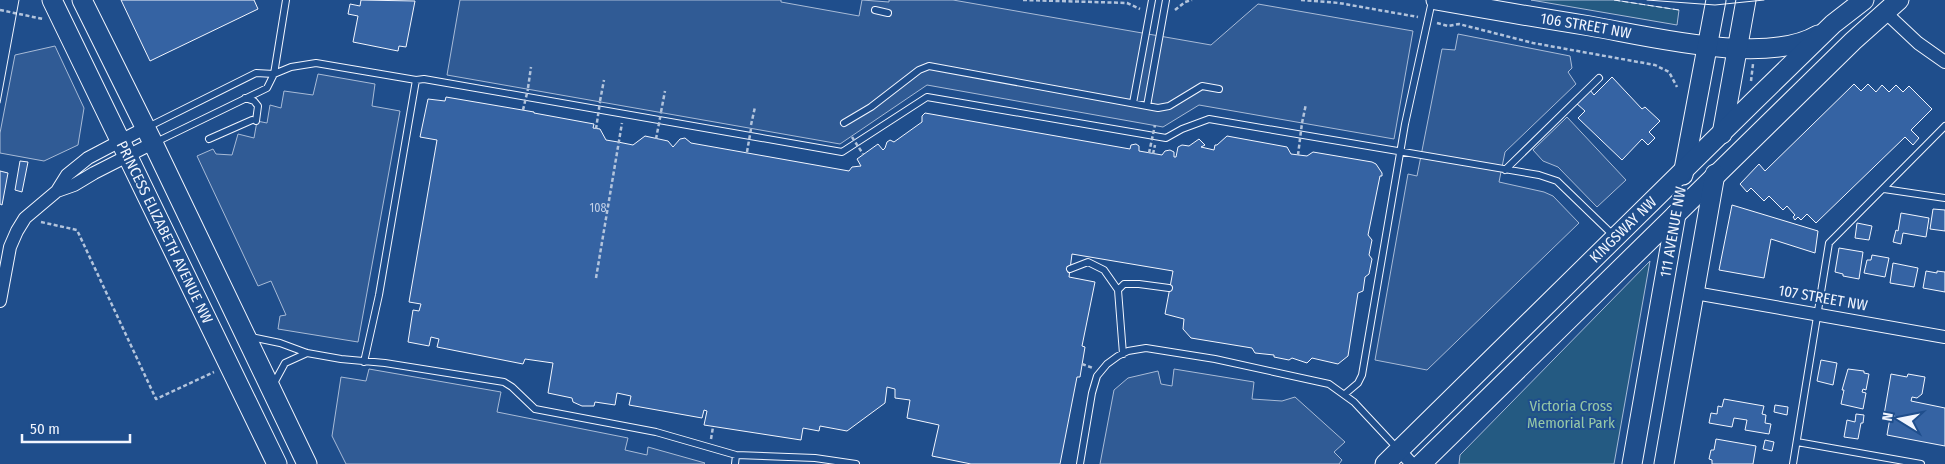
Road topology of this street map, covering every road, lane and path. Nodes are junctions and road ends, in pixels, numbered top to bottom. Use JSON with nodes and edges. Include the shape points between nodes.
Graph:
{"nodes":[{"id":1,"x":52,"y":0,"type":"edge"},
{"id":2,"x":82,"y":0,"type":"edge"},
{"id":3,"x":286,"y":0,"type":"edge"},
{"id":4,"x":1023,"y":0,"type":"edge"},
{"id":5,"x":1152,"y":0,"type":"edge"},
{"id":6,"x":1166,"y":0,"type":"edge"},
{"id":7,"x":1192,"y":0,"type":"edge"},
{"id":8,"x":1301,"y":0,"type":"edge"},
{"id":9,"x":1434,"y":0,"type":"edge"},
{"id":10,"x":1716,"y":0,"type":"edge"},
{"id":11,"x":1746,"y":0,"type":"edge"},
{"id":12,"x":1864,"y":0,"type":"edge"},
{"id":13,"x":1892,"y":6,"type":"edge"},
{"id":14,"x":0,"y":10,"type":"edge"},
{"id":15,"x":875,"y":10,"type":"dead end"},
{"id":16,"x":1150,"y":10,"type":"junction"},
{"id":17,"x":1164,"y":10,"type":"junction"},
{"id":18,"x":888,"y":13,"type":"dead end"},
{"id":19,"x":50,"y":20,"type":"dead end"},
{"id":20,"x":1429,"y":20,"type":"junction"},
{"id":21,"x":1833,"y":24,"type":"junction"},
{"id":22,"x":1707,"y":47,"type":"junction"},
{"id":23,"x":1738,"y":48,"type":"junction"},
{"id":24,"x":1754,"y":58,"type":"dead end"},
{"id":25,"x":1945,"y":62,"type":"edge"},
{"id":26,"x":531,"y":67,"type":"dead end"},
{"id":27,"x":274,"y":74,"type":"junction"},
{"id":28,"x":1599,"y":78,"type":"dead end"},
{"id":29,"x":416,"y":80,"type":"junction"},
{"id":30,"x":604,"y":80,"type":"dead end"},
{"id":31,"x":1750,"y":82,"type":"dead end"},
{"id":32,"x":1677,"y":87,"type":"dead end"},
{"id":33,"x":1219,"y":89,"type":"dead end"},
{"id":34,"x":665,"y":91,"type":"dead end"},
{"id":35,"x":245,"y":98,"type":"junction"},
{"id":36,"x":1133,"y":103,"type":"junction"},
{"id":37,"x":1306,"y":104,"type":"dead end"},
{"id":38,"x":1147,"y":106,"type":"junction"},
{"id":39,"x":754,"y":107,"type":"dead end"},
{"id":40,"x":523,"y":110,"type":"dead end"},
{"id":41,"x":624,"y":115,"type":"junction"},
{"id":42,"x":844,"y":123,"type":"dead end"},
{"id":43,"x":1155,"y":125,"type":"dead end"},
{"id":44,"x":1945,"y":126,"type":"edge"},
{"id":45,"x":596,"y":129,"type":"dead end"},
{"id":46,"x":1722,"y":133,"type":"junction"},
{"id":47,"x":149,"y":136,"type":"junction"},
{"id":48,"x":852,"y":137,"type":"dead end"},
{"id":49,"x":209,"y":139,"type":"dead end"},
{"id":50,"x":656,"y":139,"type":"dead end"},
{"id":51,"x":124,"y":148,"type":"junction"},
{"id":52,"x":747,"y":152,"type":"dead end"},
{"id":53,"x":1149,"y":153,"type":"dead end"},
{"id":54,"x":1401,"y":153,"type":"junction"},
{"id":55,"x":863,"y":154,"type":"dead end"},
{"id":56,"x":1298,"y":155,"type":"dead end"},
{"id":57,"x":1505,"y":170,"type":"junction"},
{"id":58,"x":1683,"y":172,"type":"junction"},
{"id":59,"x":1715,"y":177,"type":"junction"},
{"id":60,"x":1884,"y":189,"type":"junction"},
{"id":61,"x":1945,"y":198,"type":"edge"},
{"id":62,"x":1676,"y":216,"type":"junction"},
{"id":63,"x":25,"y":218,"type":"junction"},
{"id":64,"x":1615,"y":236,"type":"junction"},
{"id":65,"x":1070,"y":269,"type":"dead end"},
{"id":66,"x":596,"y":278,"type":"dead end"},
{"id":67,"x":1169,"y":288,"type":"dead end"},
{"id":68,"x":1118,"y":290,"type":"junction"},
{"id":69,"x":1695,"y":293,"type":"junction"},
{"id":70,"x":0,"y":301,"type":"edge"},
{"id":71,"x":1818,"y":313,"type":"junction"},
{"id":72,"x":246,"y":336,"type":"junction"},
{"id":73,"x":1945,"y":337,"type":"edge"},
{"id":74,"x":307,"y":353,"type":"junction"},
{"id":75,"x":1123,"y":354,"type":"junction"},
{"id":76,"x":364,"y":362,"type":"junction"},
{"id":77,"x":215,"y":371,"type":"dead end"},
{"id":78,"x":271,"y":390,"type":"junction"},
{"id":79,"x":1345,"y":394,"type":"junction"},
{"id":80,"x":1797,"y":442,"type":"junction"},
{"id":81,"x":1399,"y":450,"type":"junction"},
{"id":82,"x":736,"y":455,"type":"junction"},
{"id":83,"x":759,"y":456,"type":"junction"},
{"id":84,"x":277,"y":464,"type":"edge"},
{"id":85,"x":307,"y":464,"type":"edge"},
{"id":86,"x":735,"y":464,"type":"edge"},
{"id":87,"x":758,"y":464,"type":"edge"},
{"id":88,"x":856,"y":464,"type":"edge"},
{"id":89,"x":1080,"y":464,"type":"edge"},
{"id":90,"x":1385,"y":464,"type":"edge"},
{"id":91,"x":1412,"y":464,"type":"edge"},
{"id":92,"x":1421,"y":464,"type":"edge"},
{"id":93,"x":1632,"y":464,"type":"edge"},
{"id":94,"x":1664,"y":464,"type":"edge"},
{"id":95,"x":1793,"y":464,"type":"edge"},
{"id":96,"x":1921,"y":464,"type":"edge"}],
"edges":[{"from":1,"to":51,"type":"main road","name":"PRINCESS ELIZABETH AVENUE NW"},
{"from":2,"to":47,"type":"main road","name":"PRINCESS ELIZABETH AVENUE NW"},
{"from":3,"to":27,"type":"lane"},
{"from":4,"to":16,"type":"path","via":[[1127,3],[1137,9]]},
{"from":5,"to":16,"type":"lane"},
{"from":6,"to":17,"type":"lane"},
{"from":7,"to":17,"type":"path","via":[[1175,11]]},
{"from":8,"to":20,"type":"path","via":[[1339,3]]},
{"from":9,"to":20,"type":"lane"},
{"from":9,"to":22,"type":"main road","name":"106 STREET NW"},
{"from":10,"to":22,"type":"main road","name":"111 AVENUE NW"},
{"from":11,"to":23,"type":"main road","name":"111 AVENUE NW"},
{"from":12,"to":21,"type":"main road","name":"KINGSWAY NW"},
{"from":13,"to":25,"type":"street","via":[[1918,43]]},
{"from":13,"to":59,"type":"main road","name":"KINGSWAY NW"},
{"from":14,"to":19,"type":"path"},
{"from":15,"to":18,"type":"lane"},
{"from":16,"to":36,"type":"lane"},
{"from":17,"to":38,"type":"lane"},
{"from":20,"to":32,"type":"path","via":[[1655,65],[1669,72]]},
{"from":20,"to":54,"type":"lane"},
{"from":21,"to":23,"type":"main road","name":"106 STREET NW","via":[[1803,42]]},
{"from":21,"to":46,"type":"main road","name":"KINGSWAY NW"},
{"from":22,"to":23,"type":"main road","name":"106 STREET NW"},
{"from":22,"to":58,"type":"main road","name":"111 AVENUE NW"},
{"from":23,"to":46,"type":"main road","name":"111 AVENUE NW"},
{"from":24,"to":31,"type":"path"},
{"from":26,"to":40,"type":"path","bridge":true},
{"from":27,"to":29,"type":"lane","via":[[290,67],[316,63]]},
{"from":27,"to":35,"type":"lane","via":[[267,88]]},
{"from":27,"to":47,"type":"lane","via":[[256,73]]},
{"from":28,"to":57,"type":"lane"},
{"from":29,"to":41,"type":"lane"},
{"from":29,"to":76,"type":"lane","via":[[381,286]]},
{"from":30,"to":45,"type":"path","bridge":true},
{"from":33,"to":38,"type":"lane","via":[[1202,86],[1169,106]]},
{"from":34,"to":50,"type":"path","bridge":true},
{"from":35,"to":47,"type":"lane"},
{"from":35,"to":49,"type":"lane","via":[[258,106],[254,120]]},
{"from":36,"to":38,"type":"lane"},
{"from":36,"to":42,"type":"lane","via":[[929,66]]},
{"from":37,"to":56,"type":"path","bridge":true},
{"from":39,"to":52,"type":"path","bridge":true},
{"from":41,"to":54,"type":"lane","via":[[842,152],[927,97],[1166,138],[1209,119]]},
{"from":41,"to":66,"type":"path"},
{"from":43,"to":53,"type":"path","bridge":true},
{"from":44,"to":60,"type":"lane"},
{"from":46,"to":58,"type":"main road","name":"KINGSWAY NW"},
{"from":46,"to":59,"type":"main road","name":"111 AVENUE NW"},
{"from":47,"to":51,"type":"street"},
{"from":47,"to":51,"type":"street"},
{"from":47,"to":72,"type":"main road","name":"PRINCESS ELIZABETH AVENUE NW"},
{"from":48,"to":55,"type":"path","bridge":true},
{"from":51,"to":63,"type":"street","via":[[88,158],[73,169],[57,191]]},
{"from":51,"to":84,"type":"main road","name":"PRINCESS ELIZABETH AVENUE NW"},
{"from":54,"to":57,"type":"lane"},
{"from":54,"to":79,"type":"lane","via":[[1362,375]]},
{"from":57,"to":64,"type":"lane","via":[[1539,175],[1556,182]]},
{"from":58,"to":62,"type":"main road","name":"111 AVENUE NW"},
{"from":58,"to":64,"type":"main road","name":"KINGSWAY NW"},
{"from":59,"to":62,"type":"main road","name":"KINGSWAY NW"},
{"from":59,"to":69,"type":"main road","name":"111 AVENUE NW"},
{"from":60,"to":61,"type":"lane"},
{"from":60,"to":71,"type":"lane","via":[[1829,243]]},
{"from":62,"to":92,"type":"main road","name":"KINGSWAY NW"},
{"from":62,"to":93,"type":"main road","name":"111 AVENUE NW"},
{"from":63,"to":70,"type":"street","via":[[7,262]]},
{"from":63,"to":77,"type":"path","via":[[76,230],[156,399]]},
{"from":64,"to":81,"type":"main road","name":"KINGSWAY NW"},
{"from":65,"to":68,"type":"lane","via":[[1088,262],[1104,270]]},
{"from":67,"to":68,"type":"lane","via":[[1124,284]]},
{"from":68,"to":75,"type":"lane"},
{"from":69,"to":71,"type":"street","name":"107 STREET NW"},
{"from":69,"to":94,"type":"main road","name":"111 AVENUE NW"},
{"from":71,"to":73,"type":"street","name":"107 STREET NW"},
{"from":71,"to":80,"type":"lane"},
{"from":72,"to":74,"type":"lane"},
{"from":72,"to":78,"type":"main road","name":"PRINCESS ELIZABETH AVENUE NW"},
{"from":74,"to":76,"type":"lane"},
{"from":74,"to":78,"type":"lane","via":[[285,363]]},
{"from":75,"to":79,"type":"lane","via":[[1146,348],[1178,352],[1311,378]]},
{"from":75,"to":89,"type":"lane","via":[[1107,364],[1097,376]]},
{"from":76,"to":82,"type":"lane","via":[[504,382],[535,409],[656,432]]},
{"from":78,"to":85,"type":"main road","name":"PRINCESS ELIZABETH AVENUE NW"},
{"from":79,"to":81,"type":"lane"},
{"from":80,"to":95,"type":"lane"},
{"from":80,"to":96,"type":"lane"},
{"from":81,"to":90,"type":"main road","name":"KINGSWAY NW"},
{"from":81,"to":91,"type":"street"},
{"from":82,"to":83,"type":"lane"},
{"from":82,"to":86,"type":"lane"},
{"from":83,"to":87,"type":"lane"},
{"from":83,"to":88,"type":"lane","via":[[815,458]]}]}
